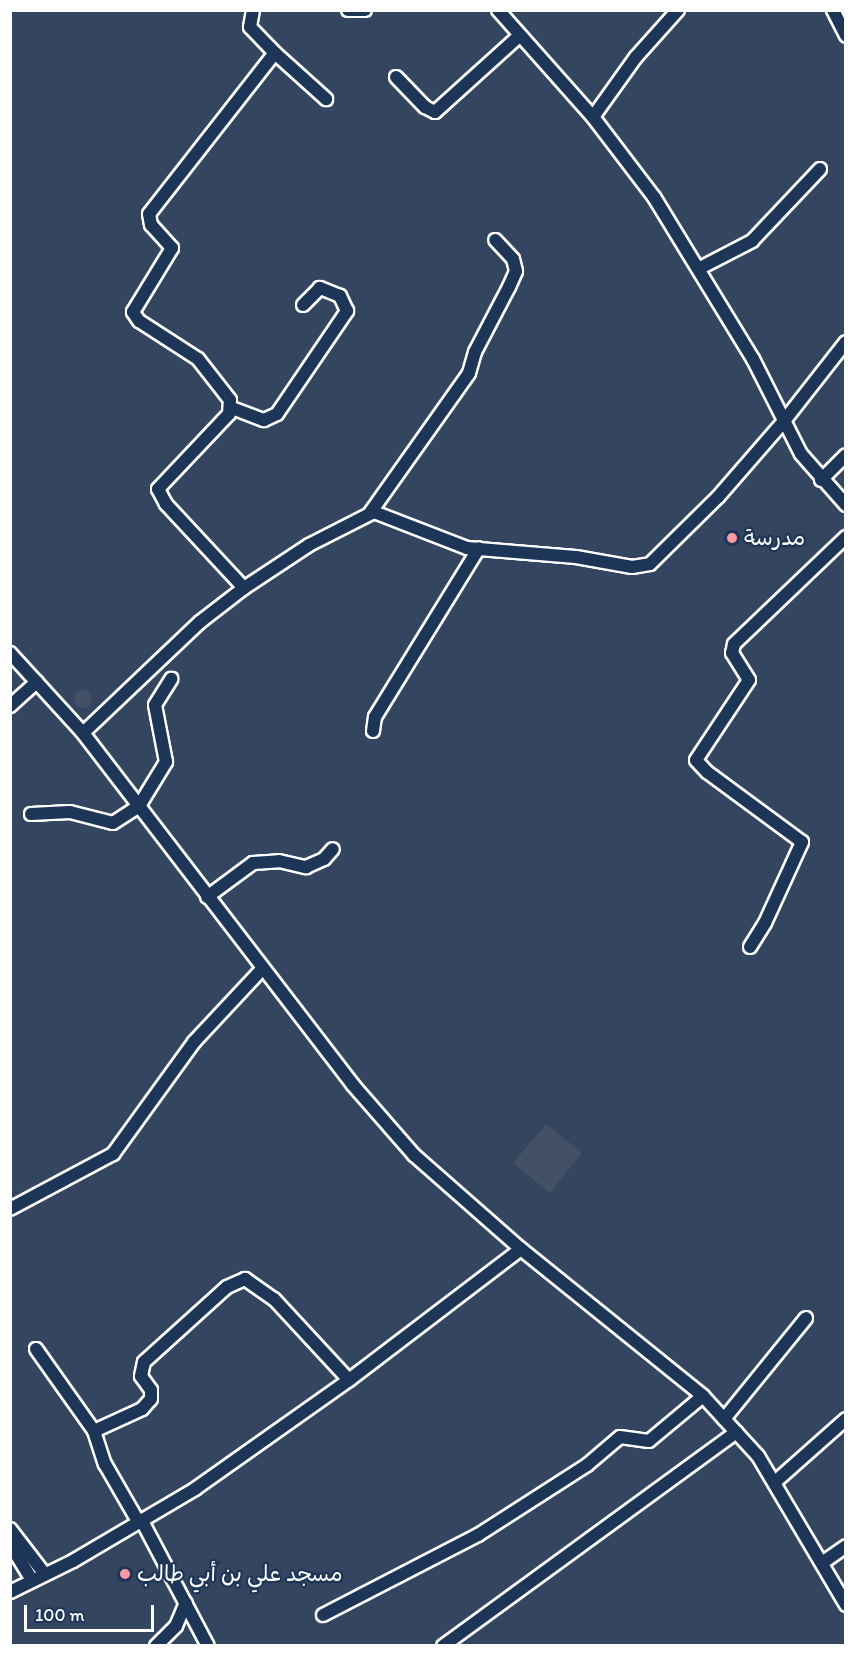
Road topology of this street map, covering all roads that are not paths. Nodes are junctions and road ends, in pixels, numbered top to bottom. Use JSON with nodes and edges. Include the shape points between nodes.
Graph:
{"nodes":[{"id":1,"x":253,"y":10,"type":"edge"},
{"id":2,"x":348,"y":10,"type":"edge"},
{"id":3,"x":364,"y":10,"type":"edge"},
{"id":4,"x":498,"y":10,"type":"edge"},
{"id":5,"x":678,"y":10,"type":"edge"},
{"id":6,"x":832,"y":10,"type":"edge"},
{"id":7,"x":519,"y":36,"type":"junction"},
{"id":8,"x":846,"y":36,"type":"edge"},
{"id":9,"x":275,"y":53,"type":"junction"},
{"id":10,"x":396,"y":77,"type":"dead end"},
{"id":11,"x":326,"y":99,"type":"dead end"},
{"id":12,"x":593,"y":117,"type":"junction"},
{"id":13,"x":820,"y":169,"type":"dead end"},
{"id":14,"x":495,"y":240,"type":"dead end"},
{"id":15,"x":700,"y":268,"type":"junction"},
{"id":16,"x":303,"y":305,"type":"dead end"},
{"id":17,"x":846,"y":342,"type":"edge"},
{"id":18,"x":232,"y":408,"type":"junction"},
{"id":19,"x":784,"y":422,"type":"junction"},
{"id":20,"x":846,"y":455,"type":"edge"},
{"id":21,"x":821,"y":480,"type":"junction"},
{"id":22,"x":846,"y":505,"type":"edge"},
{"id":23,"x":370,"y":513,"type":"junction"},
{"id":24,"x":846,"y":537,"type":"edge"},
{"id":25,"x":479,"y":548,"type":"junction"},
{"id":26,"x":244,"y":588,"type":"junction"},
{"id":27,"x":10,"y":653,"type":"edge"},
{"id":28,"x":171,"y":679,"type":"dead end"},
{"id":29,"x":37,"y":682,"type":"junction"},
{"id":30,"x":10,"y":706,"type":"edge"},
{"id":31,"x":373,"y":731,"type":"dead end"},
{"id":32,"x":83,"y":733,"type":"junction"},
{"id":33,"x":139,"y":806,"type":"junction"},
{"id":34,"x":31,"y":814,"type":"dead end"},
{"id":35,"x":333,"y":849,"type":"dead end"},
{"id":36,"x":207,"y":897,"type":"junction"},
{"id":37,"x":750,"y":947,"type":"dead end"},
{"id":38,"x":262,"y":969,"type":"junction"},
{"id":39,"x":10,"y":1209,"type":"edge"},
{"id":40,"x":521,"y":1249,"type":"junction"},
{"id":41,"x":806,"y":1318,"type":"dead end"},
{"id":42,"x":36,"y":1349,"type":"dead end"},
{"id":43,"x":349,"y":1380,"type":"junction"},
{"id":44,"x":703,"y":1396,"type":"junction"},
{"id":45,"x":724,"y":1419,"type":"junction"},
{"id":46,"x":846,"y":1419,"type":"edge"},
{"id":47,"x":94,"y":1431,"type":"junction"},
{"id":48,"x":736,"y":1432,"type":"junction"},
{"id":49,"x":775,"y":1482,"type":"junction"},
{"id":50,"x":140,"y":1522,"type":"junction"},
{"id":51,"x":10,"y":1529,"type":"edge"},
{"id":52,"x":10,"y":1544,"type":"edge"},
{"id":53,"x":846,"y":1546,"type":"edge"},
{"id":54,"x":822,"y":1563,"type":"junction"},
{"id":55,"x":38,"y":1577,"type":"junction"},
{"id":56,"x":10,"y":1592,"type":"edge"},
{"id":57,"x":186,"y":1603,"type":"junction"},
{"id":58,"x":846,"y":1605,"type":"edge"},
{"id":59,"x":323,"y":1615,"type":"dead end"},
{"id":60,"x":156,"y":1646,"type":"edge"},
{"id":61,"x":208,"y":1646,"type":"edge"},
{"id":62,"x":443,"y":1646,"type":"edge"}],
"edges":[{"from":1,"to":9,"type":"street","via":[[250,27]]},
{"from":2,"to":3,"type":"street"},
{"from":4,"to":7,"type":"street"},
{"from":5,"to":12,"type":"street","via":[[636,57]]},
{"from":6,"to":8,"type":"street"},
{"from":7,"to":10,"type":"street","via":[[435,112],[425,108]]},
{"from":7,"to":12,"type":"street"},
{"from":9,"to":11,"type":"street"},
{"from":9,"to":18,"type":"street","via":[[149,214],[151,225],[172,248],[133,312],[139,321],[210,370],[226,390]]},
{"from":12,"to":15,"type":"street","via":[[654,197]]},
{"from":13,"to":15,"type":"street","via":[[752,241]]},
{"from":14,"to":23,"type":"street","via":[[513,259],[516,271],[509,287],[479,343],[469,373]]},
{"from":15,"to":19,"type":"street"},
{"from":16,"to":18,"type":"street","via":[[320,288],[340,296],[347,310],[277,414],[264,420]]},
{"from":17,"to":19,"type":"street"},
{"from":18,"to":26,"type":"street","via":[[158,489],[166,504]]},
{"from":19,"to":21,"type":"street"},
{"from":19,"to":25,"type":"street","via":[[673,544],[650,564],[632,567],[576,557]]},
{"from":20,"to":21,"type":"street"},
{"from":21,"to":22,"type":"street"},
{"from":23,"to":25,"type":"street","via":[[381,513],[467,548]]},
{"from":23,"to":26,"type":"street"},
{"from":24,"to":37,"type":"street","via":[[734,644],[732,653],[749,680],[696,760],[802,842]]},
{"from":25,"to":31,"type":"street","via":[[375,717]]},
{"from":26,"to":32,"type":"street","via":[[200,622]]},
{"from":27,"to":29,"type":"street"},
{"from":28,"to":33,"type":"street","via":[[154,705],[166,762]]},
{"from":29,"to":30,"type":"street"},
{"from":29,"to":32,"type":"street"},
{"from":32,"to":33,"type":"street"},
{"from":33,"to":34,"type":"street","via":[[113,823],[70,812]]},
{"from":33,"to":36,"type":"street"},
{"from":35,"to":36,"type":"street","via":[[324,859],[306,867],[279,861],[253,863]]},
{"from":36,"to":38,"type":"street"},
{"from":38,"to":39,"type":"street","via":[[194,1042],[113,1154]]},
{"from":38,"to":40,"type":"street","via":[[414,1155]]},
{"from":40,"to":43,"type":"street"},
{"from":40,"to":44,"type":"street"},
{"from":41,"to":45,"type":"street"},
{"from":42,"to":47,"type":"street"},
{"from":43,"to":47,"type":"street","via":[[274,1299],[245,1279],[218,1294],[144,1362],[141,1376],[151,1390],[151,1398],[142,1409]]},
{"from":43,"to":50,"type":"street","via":[[203,1483]]},
{"from":44,"to":45,"type":"street"},
{"from":44,"to":59,"type":"street","via":[[649,1440],[620,1437],[587,1465],[478,1534]]},
{"from":45,"to":48,"type":"street"},
{"from":46,"to":49,"type":"street"},
{"from":47,"to":50,"type":"street","via":[[109,1472]]},
{"from":48,"to":49,"type":"street"},
{"from":48,"to":62,"type":"street"},
{"from":49,"to":54,"type":"street"},
{"from":50,"to":55,"type":"street"},
{"from":50,"to":57,"type":"street"},
{"from":51,"to":55,"type":"street"},
{"from":52,"to":55,"type":"street"},
{"from":53,"to":54,"type":"street"},
{"from":54,"to":58,"type":"street"},
{"from":55,"to":56,"type":"street"},
{"from":57,"to":60,"type":"street","via":[[179,1622]]},
{"from":57,"to":61,"type":"street"}]}
